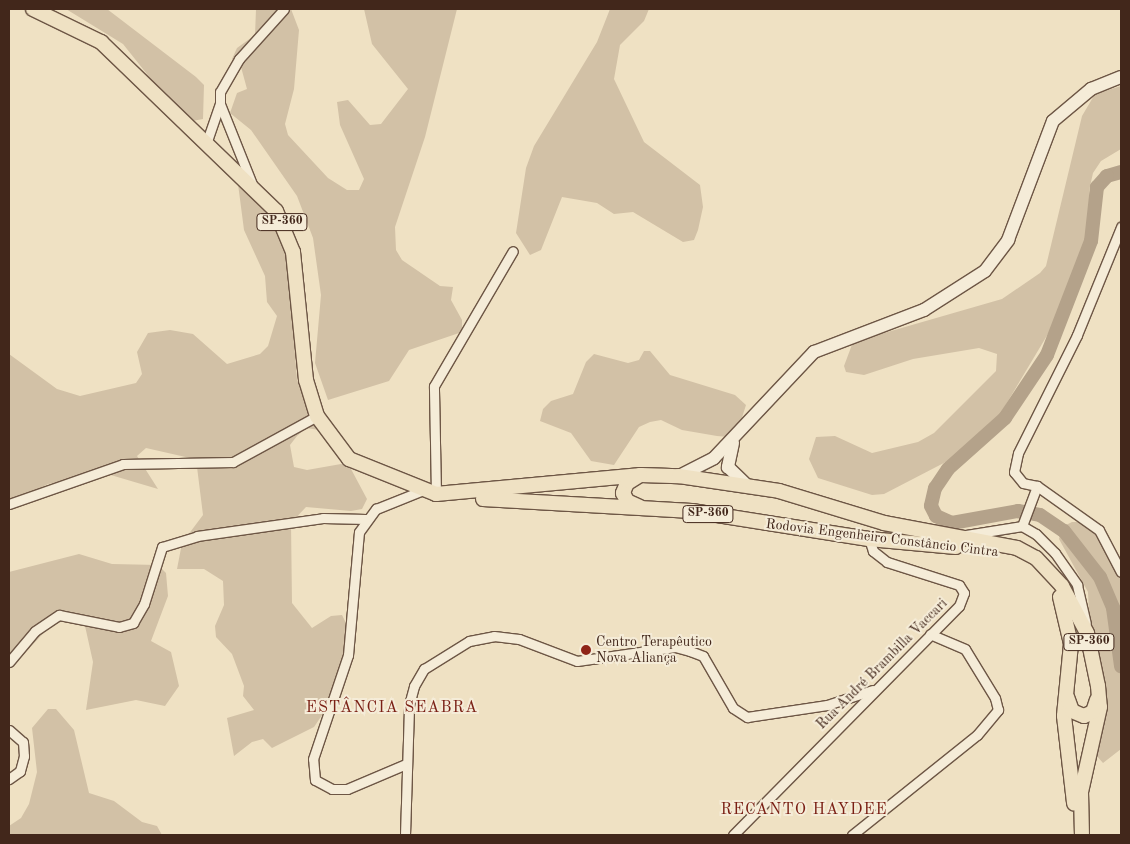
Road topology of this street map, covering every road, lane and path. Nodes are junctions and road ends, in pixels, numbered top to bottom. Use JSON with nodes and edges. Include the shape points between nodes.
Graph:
{"nodes":[{"id":1,"x":33,"y":9,"type":"edge"},
{"id":2,"x":284,"y":9,"type":"edge"},
{"id":3,"x":1121,"y":77,"type":"edge"},
{"id":4,"x":220,"y":104,"type":"junction"},
{"id":5,"x":207,"y":142,"type":"junction"},
{"id":6,"x":252,"y":184,"type":"junction"},
{"id":7,"x":1121,"y":226,"type":"edge"},
{"id":8,"x":513,"y":251,"type":"dead end"},
{"id":9,"x":317,"y":416,"type":"junction"},
{"id":10,"x":737,"y":434,"type":"junction"},
{"id":11,"x":640,"y":475,"type":"junction"},
{"id":12,"x":679,"y":476,"type":"junction"},
{"id":13,"x":748,"y":486,"type":"junction"},
{"id":14,"x":1035,"y":490,"type":"junction"},
{"id":15,"x":421,"y":491,"type":"junction"},
{"id":16,"x":436,"y":494,"type":"junction"},
{"id":17,"x":453,"y":494,"type":"junction"},
{"id":18,"x":9,"y":504,"type":"edge"},
{"id":19,"x":642,"y":508,"type":"junction"},
{"id":20,"x":366,"y":519,"type":"junction"},
{"id":21,"x":1024,"y":522,"type":"junction"},
{"id":22,"x":948,"y":537,"type":"junction"},
{"id":23,"x":869,"y":538,"type":"junction"},
{"id":24,"x":1121,"y":572,"type":"edge"},
{"id":25,"x":1087,"y":633,"type":"junction"},
{"id":26,"x":930,"y":634,"type":"junction"},
{"id":27,"x":9,"y":662,"type":"edge"},
{"id":28,"x":1098,"y":686,"type":"junction"},
{"id":29,"x":1066,"y":688,"type":"junction"},
{"id":30,"x":873,"y":690,"type":"junction"},
{"id":31,"x":9,"y":730,"type":"edge"},
{"id":32,"x":406,"y":764,"type":"junction"},
{"id":33,"x":9,"y":779,"type":"edge"},
{"id":34,"x":1081,"y":833,"type":"edge"},
{"id":35,"x":404,"y":835,"type":"edge"},
{"id":36,"x":734,"y":835,"type":"edge"},
{"id":37,"x":852,"y":835,"type":"edge"}],
"edges":[{"from":1,"to":5,"type":"main road","name":"Rodovia Engenheiro Constâncio Cintra","number":"SP-360","via":[[101,42]]},
{"from":2,"to":4,"type":"street","via":[[238,59],[220,92]]},
{"from":3,"to":10,"type":"main road","via":[[1091,89],[1053,121],[1008,240],[985,271],[924,310],[814,352]]},
{"from":4,"to":5,"type":"street"},
{"from":4,"to":6,"type":"street"},
{"from":5,"to":6,"type":"main road","name":"Rodovia Engenheiro Constâncio Cintra","number":"SP-360"},
{"from":6,"to":9,"type":"main road","name":"Rodovia Engenheiro Constâncio Cintra","number":"SP-360","via":[[286,229],[293,252],[306,380]]},
{"from":7,"to":14,"type":"street","via":[[1077,335],[1018,454],[1014,472]]},
{"from":8,"to":16,"type":"street","via":[[434,386]]},
{"from":9,"to":15,"type":"main road","name":"Rodovia Engenheiro Constâncio Cintra","number":"SP-360","via":[[349,459]]},
{"from":9,"to":18,"type":"street","via":[[233,462],[130,463]]},
{"from":10,"to":12,"type":"main road","via":[[714,458]]},
{"from":10,"to":13,"type":"main road","via":[[727,454],[728,467]]},
{"from":11,"to":12,"type":"main road","name":"Rodovia Engenheiro Constâncio Cintra","number":"SP-360"},
{"from":11,"to":17,"type":"main road","name":"Rodovia Engenheiro Constâncio Cintra","number":"SP-360"},
{"from":11,"to":19,"type":"main road","via":[[627,483],[623,493],[628,501]]},
{"from":12,"to":13,"type":"main road","name":"Rodovia Engenheiro Constâncio Cintra","number":"SP-360"},
{"from":13,"to":22,"type":"main road","name":"Rodovia Engenheiro Constâncio Cintra","number":"SP-360"},
{"from":14,"to":21,"type":"street"},
{"from":14,"to":24,"type":"street","via":[[1099,530]]},
{"from":15,"to":16,"type":"main road","name":"Rodovia Engenheiro Constâncio Cintra","number":"SP-360"},
{"from":15,"to":20,"type":"street","via":[[376,509]]},
{"from":16,"to":17,"type":"main road","name":"Rodovia Engenheiro Constâncio Cintra","number":"SP-360"},
{"from":17,"to":19,"type":"main road","name":"Rodovia Engenheiro Constâncio Cintra","number":"SP-360"},
{"from":19,"to":23,"type":"main road","name":"Rodovia Engenheiro Constâncio Cintra","number":"SP-360"},
{"from":20,"to":27,"type":"street","via":[[314,520],[197,536],[162,546],[144,604],[133,623],[119,626],[59,615],[35,631]]},
{"from":20,"to":32,"type":"street","via":[[355,556],[348,655],[313,759],[315,780],[332,790],[347,789]]},
{"from":21,"to":22,"type":"street"},
{"from":21,"to":25,"type":"street","via":[[1055,553],[1077,585]]},
{"from":22,"to":25,"type":"main road","name":"Rodovia Engenheiro Constâncio Cintra","number":"SP-360","via":[[1017,548],[1036,558],[1062,586]]},
{"from":23,"to":26,"type":"street","name":"Rua André Brambilla Vaccari","via":[[873,551],[887,562],[942,576],[964,593],[959,606]]},
{"from":23,"to":29,"type":"main road","name":"Rodovia Engenheiro Constâncio Cintra","number":"SP-360","via":[[1001,553],[1035,567],[1055,587],[1065,608],[1071,644]]},
{"from":25,"to":28,"type":"main road","name":"Rodovia Engenheiro Constâncio Cintra","number":"SP-360"},
{"from":26,"to":30,"type":"street","name":"Rua André Brambilla Vaccari"},
{"from":26,"to":37,"type":"street","via":[[965,649],[998,710],[977,735]]},
{"from":28,"to":29,"type":"main road","via":[[1093,712],[1084,716],[1072,711]]},
{"from":28,"to":34,"type":"main road","name":"Rodovia Engenheiro Constâncio Cintra","number":"SP-360","via":[[1100,707],[1081,792]]},
{"from":29,"to":34,"type":"main road","name":"Rodovia Engenheiro Constâncio Cintra","number":"SP-360","via":[[1064,716]]},
{"from":30,"to":32,"type":"street","via":[[827,705],[747,718],[733,708],[703,656],[690,651],[675,647],[578,661],[519,639],[494,636],[469,641],[424,670],[414,686]]},
{"from":30,"to":36,"type":"street","name":"Rua André Brambilla Vaccari"},
{"from":31,"to":33,"type":"street","via":[[23,742],[24,756],[20,771]]},
{"from":32,"to":35,"type":"street"}]}
